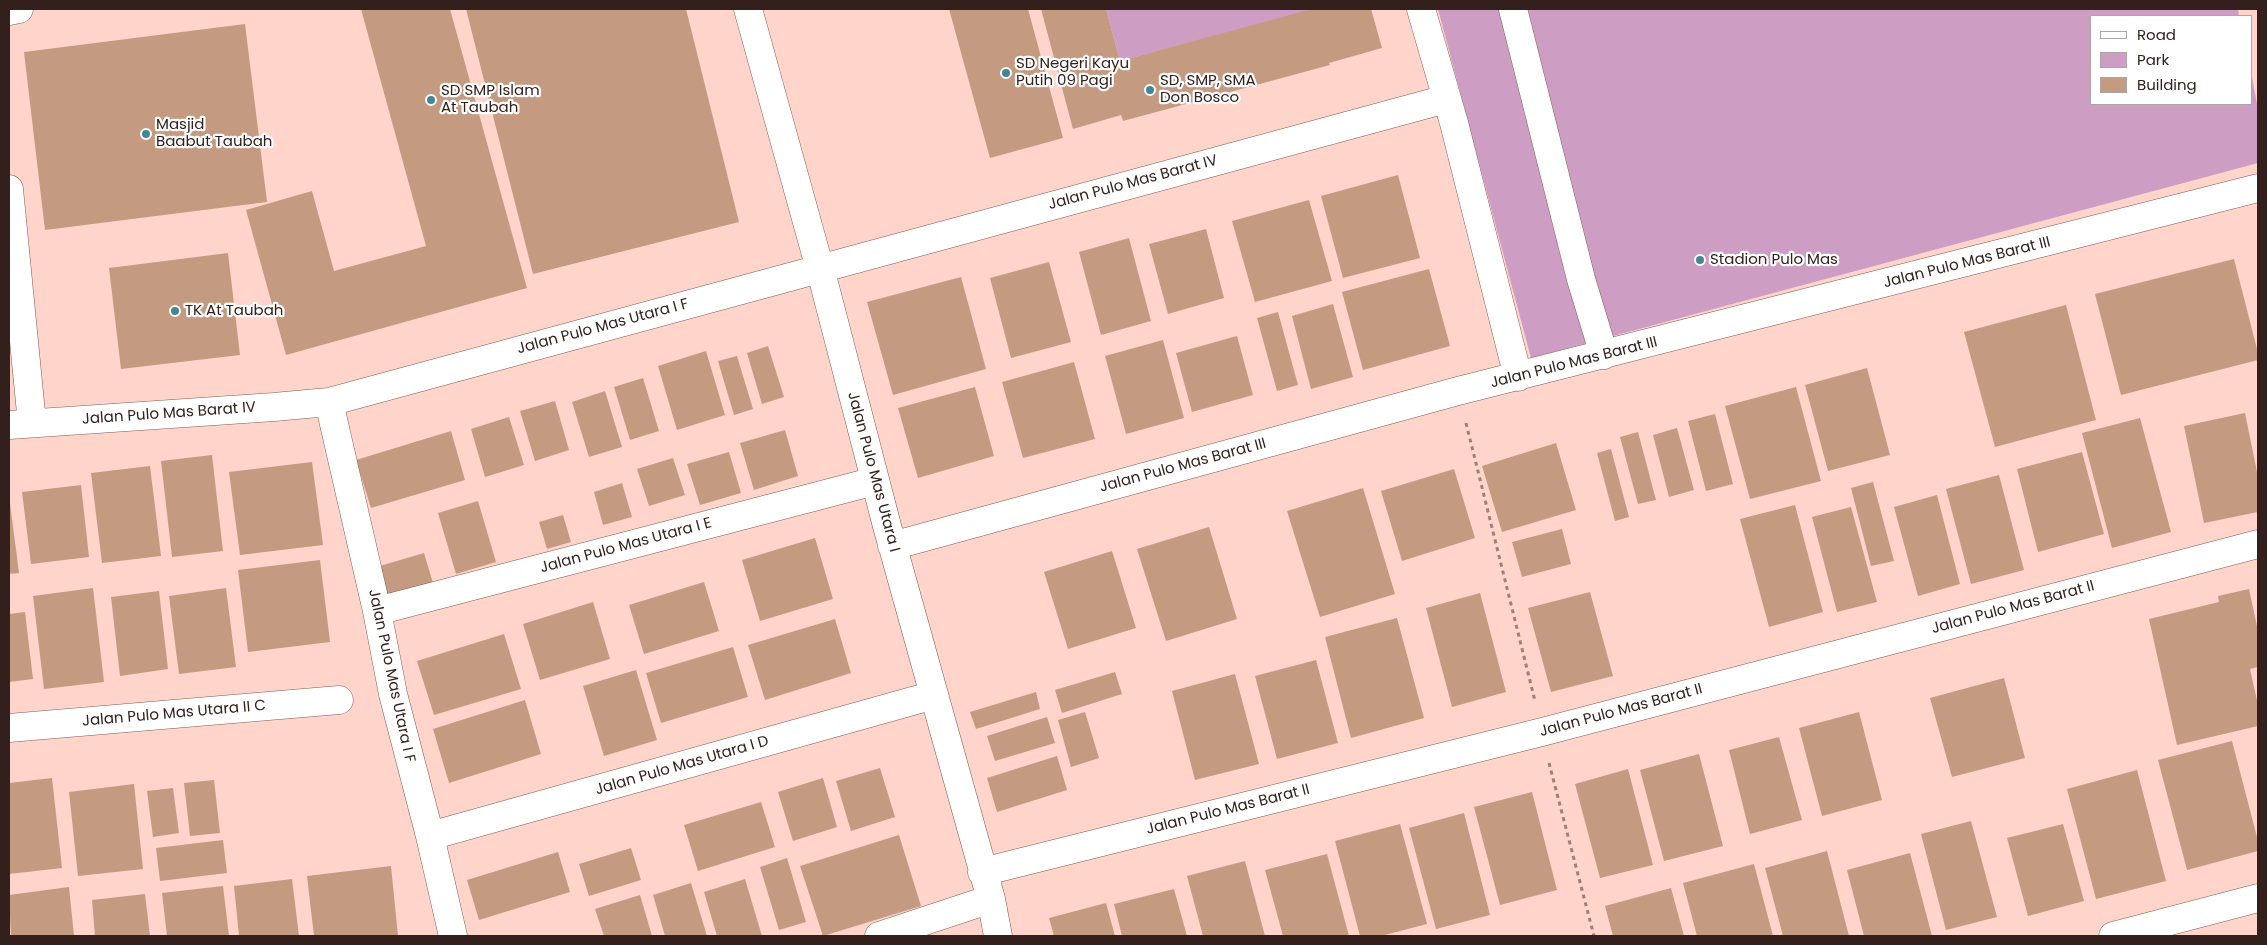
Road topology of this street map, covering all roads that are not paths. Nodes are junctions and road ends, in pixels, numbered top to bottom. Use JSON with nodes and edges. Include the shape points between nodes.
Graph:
{"nodes":[{"id":1,"x":19,"y":9,"type":"edge"},
{"id":2,"x":748,"y":9,"type":"edge"},
{"id":3,"x":1421,"y":9,"type":"edge"},
{"id":4,"x":1513,"y":9,"type":"edge"},
{"id":5,"x":9,"y":11,"type":"edge"},
{"id":6,"x":1446,"y":99,"type":"junction"},
{"id":7,"x":2258,"y":188,"type":"edge"},
{"id":8,"x":9,"y":190,"type":"edge"},
{"id":9,"x":819,"y":268,"type":"junction"},
{"id":10,"x":1604,"y":355,"type":"junction"},
{"id":11,"x":1518,"y":377,"type":"junction"},
{"id":12,"x":331,"y":409,"type":"junction"},
{"id":13,"x":20,"y":424,"type":"edge"},
{"id":14,"x":875,"y":481,"type":"junction"},
{"id":15,"x":2258,"y":544,"type":"edge"},
{"id":16,"x":892,"y":546,"type":"junction"},
{"id":17,"x":377,"y":611,"type":"junction"},
{"id":18,"x":934,"y":695,"type":"junction"},
{"id":19,"x":339,"y":700,"type":"dead end"},
{"id":20,"x":9,"y":728,"type":"edge"},
{"id":21,"x":430,"y":836,"type":"junction"},
{"id":22,"x":982,"y":872,"type":"junction"},
{"id":23,"x":2258,"y":898,"type":"edge"},
{"id":24,"x":990,"y":899,"type":"junction"},
{"id":25,"x":453,"y":936,"type":"edge"},
{"id":26,"x":879,"y":936,"type":"edge"},
{"id":27,"x":998,"y":936,"type":"edge"},
{"id":28,"x":2113,"y":936,"type":"edge"}],
"edges":[{"from":1,"to":5,"type":"street"},
{"from":2,"to":9,"type":"street","name":"Jalan Pulo Mas Utara I"},
{"from":3,"to":6,"type":"street"},
{"from":4,"to":10,"type":"street","via":[[1581,278]]},
{"from":6,"to":9,"type":"street","name":"Jalan Pulo Mas Barat IV"},
{"from":6,"to":11,"type":"street"},
{"from":7,"to":10,"type":"street","name":"Jalan Pulo Mas Barat III"},
{"from":8,"to":13,"type":"street"},
{"from":9,"to":12,"type":"street","name":"Jalan Pulo Mas Utara I F"},
{"from":9,"to":14,"type":"street","name":"Jalan Pulo Mas Utara I"},
{"from":10,"to":11,"type":"street","name":"Jalan Pulo Mas Barat III"},
{"from":11,"to":16,"type":"street","name":"Jalan Pulo Mas Barat III"},
{"from":12,"to":13,"type":"street","name":"Jalan Pulo Mas Barat IV","via":[[274,407]]},
{"from":12,"to":17,"type":"street","name":"Jalan Pulo Mas Utara I F"},
{"from":14,"to":16,"type":"street","name":"Jalan Pulo Mas Utara I"},
{"from":14,"to":17,"type":"street","name":"Jalan Pulo Mas Utara I E"},
{"from":15,"to":22,"type":"street","name":"Jalan Pulo Mas Barat II","via":[[1542,732]]},
{"from":16,"to":18,"type":"street","name":"Jalan Pulo Mas Utara I"},
{"from":17,"to":21,"type":"street","name":"Jalan Pulo Mas Utara I F","via":[[393,694]]},
{"from":18,"to":21,"type":"street","name":"Jalan Pulo Mas Utara I D"},
{"from":18,"to":22,"type":"street","name":"Jalan Pulo Mas Utara I"},
{"from":19,"to":20,"type":"street","name":"Jalan Pulo Mas Utara II C"},
{"from":21,"to":25,"type":"street","name":"Jalan Pulo Mas Utara I F"},
{"from":22,"to":24,"type":"street","name":"Jalan Pulo Mas Utara I"},
{"from":23,"to":28,"type":"street"},
{"from":24,"to":26,"type":"street"},
{"from":24,"to":27,"type":"street","name":"Jalan Pulo Mas Utara I"}]}
